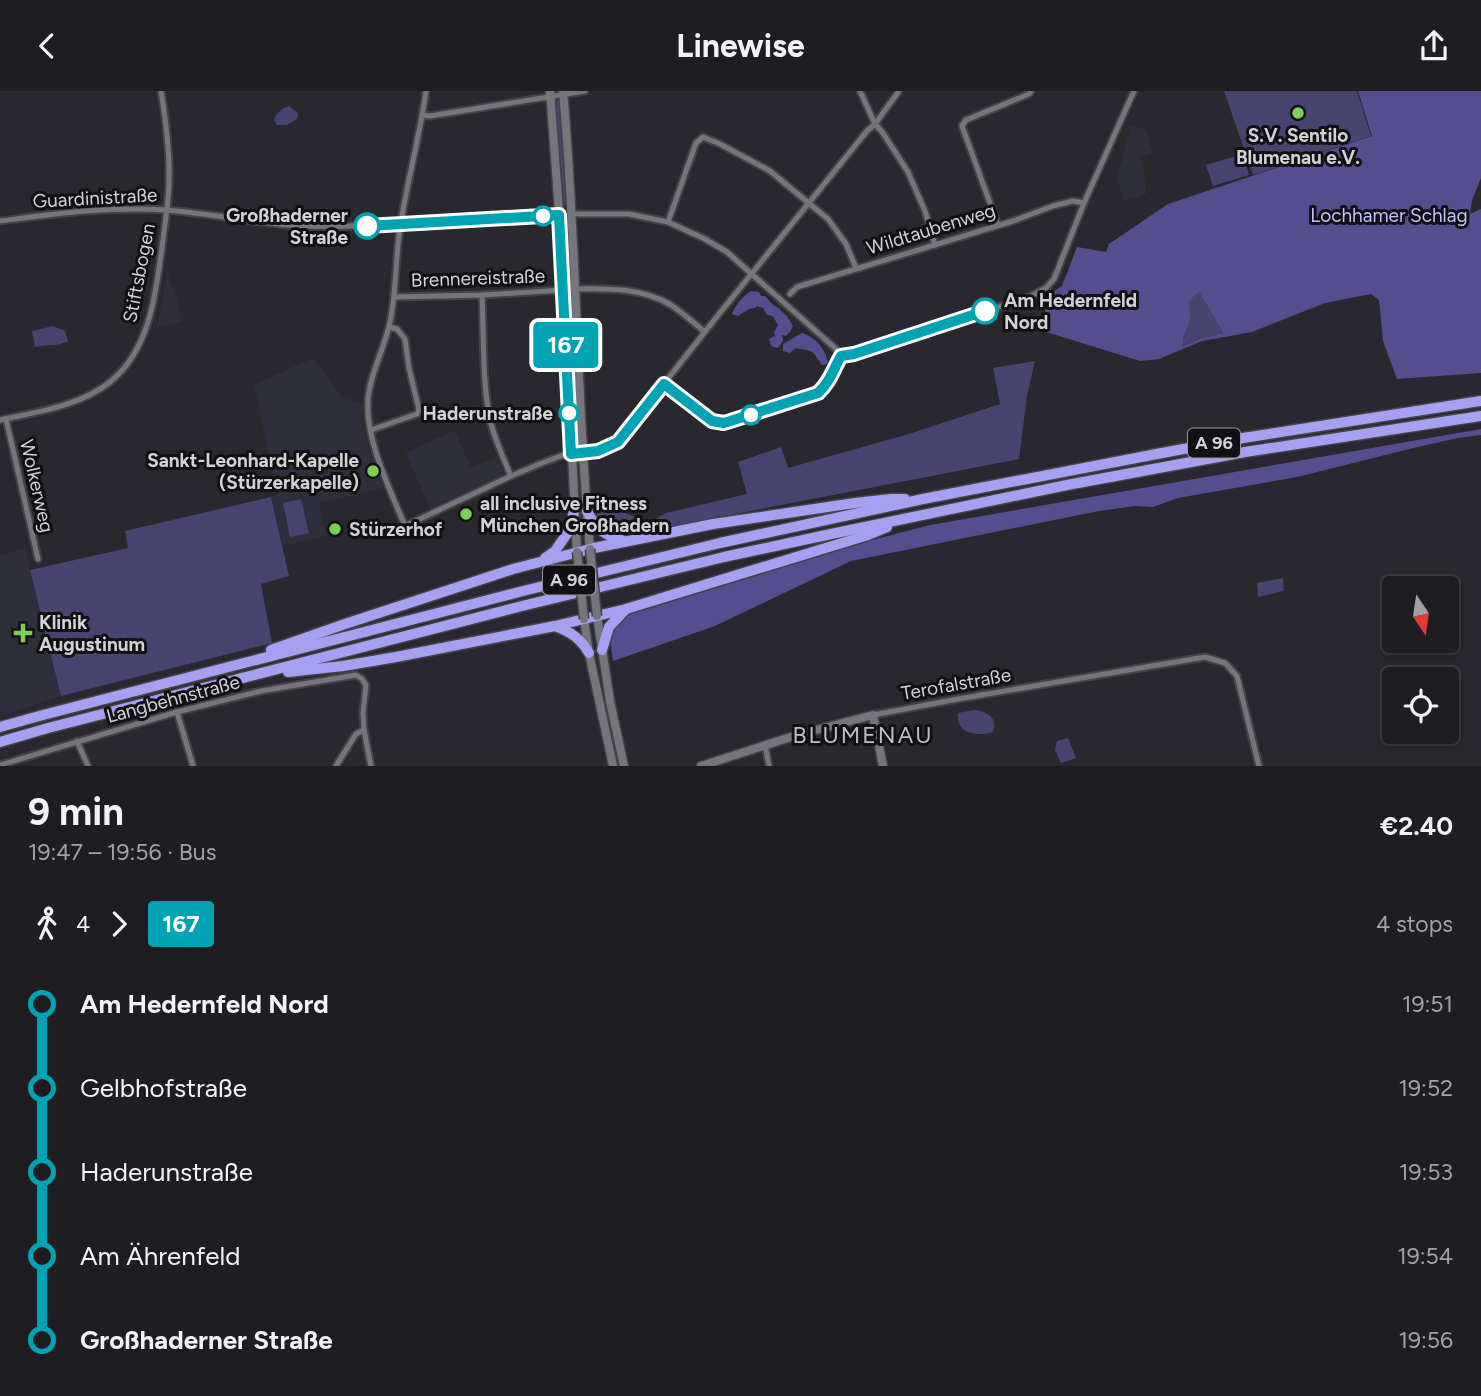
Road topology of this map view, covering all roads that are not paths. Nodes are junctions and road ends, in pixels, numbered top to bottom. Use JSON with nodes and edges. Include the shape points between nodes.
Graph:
{"nodes":[{"id":1,"x":161,"y":91,"type":"edge"},
{"id":2,"x":426,"y":91,"type":"edge"},
{"id":3,"x":585,"y":91,"type":"edge"},
{"id":4,"x":860,"y":91,"type":"edge"},
{"id":5,"x":899,"y":91,"type":"edge"},
{"id":6,"x":1031,"y":91,"type":"edge"},
{"id":7,"x":1133,"y":91,"type":"edge"},
{"id":8,"x":564,"y":93,"type":"edge"},
{"id":9,"x":550,"y":94,"type":"edge"},
{"id":10,"x":422,"y":115,"type":"junction"},
{"id":11,"x":875,"y":124,"type":"junction"},
{"id":12,"x":1084,"y":203,"type":"junction"},
{"id":13,"x":809,"y":204,"type":"junction"},
{"id":14,"x":167,"y":210,"type":"junction"},
{"id":15,"x":572,"y":214,"type":"junction"},
{"id":16,"x":559,"y":215,"type":"junction"},
{"id":17,"x":0,"y":221,"type":"edge"},
{"id":18,"x":668,"y":222,"type":"junction"},
{"id":19,"x":400,"y":224,"type":"junction"},
{"id":20,"x":998,"y":225,"type":"junction"},
{"id":21,"x":935,"y":245,"type":"junction"},
{"id":22,"x":856,"y":268,"type":"junction"},
{"id":23,"x":752,"y":274,"type":"junction"},
{"id":24,"x":575,"y":289,"type":"junction"},
{"id":25,"x":563,"y":291,"type":"junction"},
{"id":26,"x":482,"y":295,"type":"junction"},
{"id":27,"x":790,"y":295,"type":"dead end"},
{"id":28,"x":395,"y":297,"type":"junction"},
{"id":29,"x":389,"y":327,"type":"junction"},
{"id":30,"x":705,"y":333,"type":"junction"},
{"id":31,"x":841,"y":356,"type":"junction"},
{"id":32,"x":664,"y":384,"type":"junction"},
{"id":33,"x":1481,"y":401,"type":"edge"},
{"id":34,"x":1481,"y":416,"type":"edge"},
{"id":35,"x":3,"y":420,"type":"edge"},
{"id":36,"x":371,"y":430,"type":"junction"},
{"id":37,"x":583,"y":453,"type":"junction"},
{"id":38,"x":571,"y":454,"type":"junction"},
{"id":39,"x":511,"y":476,"type":"junction"},
{"id":40,"x":923,"y":499,"type":"junction"},
{"id":41,"x":574,"y":509,"type":"junction"},
{"id":42,"x":587,"y":511,"type":"junction"},
{"id":43,"x":907,"y":518,"type":"junction"},
{"id":44,"x":624,"y":541,"type":"junction"},
{"id":45,"x":590,"y":549,"type":"junction"},
{"id":46,"x":577,"y":552,"type":"junction"},
{"id":47,"x":38,"y":559,"type":"dead end"},
{"id":48,"x":544,"y":560,"type":"junction"},
{"id":49,"x":626,"y":609,"type":"junction"},
{"id":50,"x":597,"y":616,"type":"junction"},
{"id":51,"x":584,"y":619,"type":"junction"},
{"id":52,"x":555,"y":626,"type":"junction"},
{"id":53,"x":602,"y":650,"type":"junction"},
{"id":54,"x":589,"y":653,"type":"junction"},
{"id":55,"x":217,"y":670,"type":"junction"},
{"id":56,"x":253,"y":676,"type":"junction"},
{"id":57,"x":177,"y":712,"type":"junction"},
{"id":58,"x":873,"y":715,"type":"junction"},
{"id":59,"x":0,"y":727,"type":"edge"},
{"id":60,"x":364,"y":730,"type":"junction"},
{"id":61,"x":77,"y":741,"type":"junction"},
{"id":62,"x":0,"y":742,"type":"edge"},
{"id":63,"x":765,"y":745,"type":"junction"},
{"id":64,"x":0,"y":765,"type":"edge"},
{"id":65,"x":88,"y":766,"type":"edge"},
{"id":66,"x":193,"y":766,"type":"edge"},
{"id":67,"x":336,"y":766,"type":"edge"},
{"id":68,"x":371,"y":766,"type":"edge"},
{"id":69,"x":613,"y":766,"type":"edge"},
{"id":70,"x":624,"y":766,"type":"edge"},
{"id":71,"x":701,"y":766,"type":"edge"},
{"id":72,"x":769,"y":766,"type":"edge"},
{"id":73,"x":883,"y":766,"type":"edge"},
{"id":74,"x":1259,"y":766,"type":"edge"}],
"edges":[{"from":1,"to":14,"type":"street","name":"Stiftsbogen","via":[[168,142]]},
{"from":2,"to":10,"type":"street"},
{"from":3,"to":8,"type":"street"},
{"from":4,"to":11,"type":"street"},
{"from":5,"to":11,"type":"street"},
{"from":6,"to":20,"type":"street","via":[[962,125]]},
{"from":7,"to":12,"type":"street"},
{"from":8,"to":9,"type":"street"},
{"from":8,"to":15,"type":"main road"},
{"from":9,"to":10,"type":"street"},
{"from":9,"to":16,"type":"main road"},
{"from":10,"to":19,"type":"street"},
{"from":11,"to":13,"type":"street"},
{"from":11,"to":21,"type":"street","via":[[908,172]]},
{"from":12,"to":20,"type":"street","name":"Wildtaubenweg","via":[[1073,201]]},
{"from":12,"to":31,"type":"street","via":[[1054,279],[1042,291]]},
{"from":13,"to":18,"type":"street","via":[[770,171],[703,138],[696,143]]},
{"from":13,"to":22,"type":"street","via":[[838,231]]},
{"from":13,"to":23,"type":"street"},
{"from":14,"to":17,"type":"street","name":"Guardinistraße","via":[[92,210]]},
{"from":14,"to":19,"type":"street","name":"Guardinistraße","via":[[302,226]]},
{"from":14,"to":35,"type":"street","name":"Stiftsbogen","via":[[150,317],[122,371],[75,401]]},
{"from":15,"to":18,"type":"street","via":[[629,214]]},
{"from":15,"to":24,"type":"main road"},
{"from":16,"to":19,"type":"street","name":"Guardinistraße"},
{"from":16,"to":25,"type":"main road"},
{"from":18,"to":23,"type":"street","via":[[727,252]]},
{"from":19,"to":28,"type":"street"},
{"from":20,"to":21,"type":"street","name":"Wildtaubenweg"},
{"from":21,"to":22,"type":"street","name":"Wildtaubenweg"},
{"from":22,"to":27,"type":"street","name":"Wildtaubenweg","via":[[797,287]]},
{"from":23,"to":30,"type":"street"},
{"from":23,"to":31,"type":"street"},
{"from":24,"to":30,"type":"street","via":[[616,289],[655,297]]},
{"from":24,"to":37,"type":"main road"},
{"from":25,"to":26,"type":"street","name":"Brennereistraße"},
{"from":25,"to":38,"type":"main road"},
{"from":26,"to":28,"type":"street","name":"Brennereistraße"},
{"from":26,"to":39,"type":"street","via":[[490,418]]},
{"from":28,"to":29,"type":"street"},
{"from":29,"to":36,"type":"street","via":[[368,399]]},
{"from":29,"to":36,"type":"street","via":[[405,338],[419,410]]},
{"from":30,"to":32,"type":"street"},
{"from":31,"to":32,"type":"street","via":[[818,393],[724,423],[712,421]]},
{"from":32,"to":37,"type":"street","via":[[618,442]]},
{"from":33,"to":40,"type":"highway","number":"A 96","via":[[1243,438]]},
{"from":34,"to":43,"type":"highway","number":"A 96","via":[[1245,452]]},
{"from":35,"to":47,"type":"street","name":"Wolkerweg"},
{"from":36,"to":39,"type":"street","via":[[405,526]]},
{"from":37,"to":38,"type":"street"},
{"from":37,"to":42,"type":"main road"},
{"from":38,"to":39,"type":"street"},
{"from":38,"to":41,"type":"main road"},
{"from":40,"to":44,"type":"highway","via":[[855,502]]},
{"from":40,"to":55,"type":"highway","number":"A 96","via":[[720,543]]},
{"from":41,"to":46,"type":"main road"},
{"from":41,"to":48,"type":"highway","via":[[571,528]]},
{"from":42,"to":44,"type":"highway","via":[[597,527]]},
{"from":42,"to":45,"type":"main road"},
{"from":43,"to":49,"type":"highway","via":[[866,536]]},
{"from":43,"to":56,"type":"highway","number":"A 96","via":[[699,563]]},
{"from":44,"to":45,"type":"highway"},
{"from":45,"to":46,"type":"highway"},
{"from":45,"to":50,"type":"main road","bridge":true},
{"from":46,"to":48,"type":"highway"},
{"from":46,"to":51,"type":"main road","bridge":true},
{"from":48,"to":55,"type":"highway"},
{"from":49,"to":50,"type":"highway"},
{"from":49,"to":53,"type":"highway","via":[[609,628]]},
{"from":50,"to":51,"type":"highway"},
{"from":50,"to":53,"type":"main road"},
{"from":51,"to":52,"type":"highway"},
{"from":51,"to":54,"type":"main road"},
{"from":52,"to":54,"type":"highway","via":[[576,636]]},
{"from":52,"to":56,"type":"highway","via":[[343,666]]},
{"from":53,"to":70,"type":"main road"},
{"from":54,"to":69,"type":"main road"},
{"from":55,"to":59,"type":"highway","number":"A 96"},
{"from":56,"to":62,"type":"highway","number":"A 96"},
{"from":57,"to":60,"type":"street","name":"Langbehnstraße","via":[[261,691],[356,675],[366,685]]},
{"from":57,"to":61,"type":"street","name":"Langbehnstraße"},
{"from":57,"to":66,"type":"street"},
{"from":58,"to":63,"type":"main road","name":"Terofalstraße"},
{"from":58,"to":73,"type":"main road"},
{"from":58,"to":74,"type":"street","name":"Terofalstraße","via":[[1205,657],[1225,663],[1237,676]]},
{"from":60,"to":67,"type":"street","via":[[356,734]]},
{"from":60,"to":68,"type":"street"},
{"from":61,"to":64,"type":"street","name":"Langbehnstraße"},
{"from":61,"to":65,"type":"street"},
{"from":63,"to":71,"type":"main road","name":"Terofalstraße"},
{"from":63,"to":72,"type":"street"}]}
